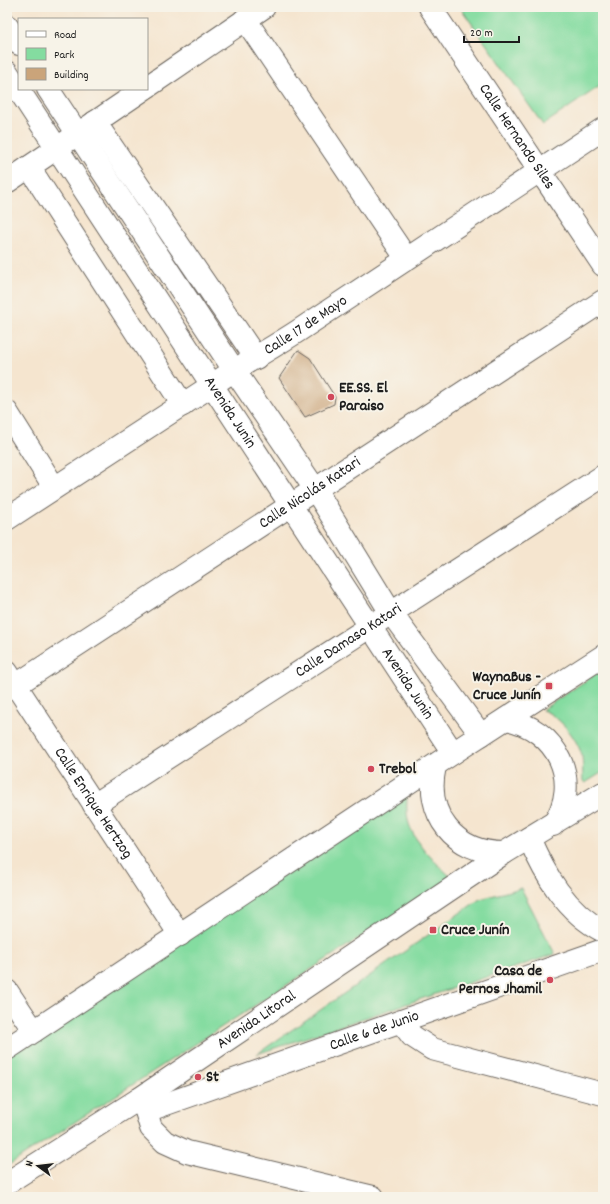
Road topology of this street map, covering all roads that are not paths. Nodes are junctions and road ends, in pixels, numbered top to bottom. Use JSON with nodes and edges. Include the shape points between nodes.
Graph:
{"nodes":[{"id":1,"x":264,"y":7,"type":"edge"},
{"id":2,"x":430,"y":7,"type":"edge"},
{"id":3,"x":246,"y":19,"type":"junction"},
{"id":4,"x":7,"y":26,"type":"edge"},
{"id":5,"x":18,"y":42,"type":"edge"},
{"id":6,"x":7,"y":72,"type":"edge"},
{"id":7,"x":148,"y":86,"type":"edge"},
{"id":8,"x":18,"y":89,"type":"edge"},
{"id":9,"x":18,"y":90,"type":"edge"},
{"id":10,"x":49,"y":90,"type":"edge"},
{"id":11,"x":143,"y":90,"type":"edge"},
{"id":12,"x":86,"y":128,"type":"junction"},
{"id":13,"x":603,"y":129,"type":"edge"},
{"id":14,"x":56,"y":149,"type":"junction"},
{"id":15,"x":29,"y":167,"type":"junction"},
{"id":16,"x":539,"y":171,"type":"junction"},
{"id":17,"x":7,"y":182,"type":"edge"},
{"id":18,"x":406,"y":258,"type":"junction"},
{"id":19,"x":603,"y":265,"type":"edge"},
{"id":20,"x":603,"y":300,"type":"edge"},
{"id":21,"x":256,"y":358,"type":"junction"},
{"id":22,"x":234,"y":370,"type":"junction"},
{"id":23,"x":211,"y":386,"type":"junction"},
{"id":24,"x":182,"y":405,"type":"junction"},
{"id":25,"x":7,"y":412,"type":"edge"},
{"id":26,"x":603,"y":476,"type":"edge"},
{"id":27,"x":54,"y":487,"type":"junction"},
{"id":28,"x":315,"y":489,"type":"junction"},
{"id":29,"x":290,"y":505,"type":"junction"},
{"id":30,"x":7,"y":519,"type":"edge"},
{"id":31,"x":391,"y":613,"type":"junction"},
{"id":32,"x":371,"y":626,"type":"junction"},
{"id":33,"x":603,"y":656,"type":"edge"},
{"id":34,"x":11,"y":679,"type":"edge"},
{"id":35,"x":506,"y":719,"type":"junction"},
{"id":36,"x":481,"y":735,"type":"junction"},
{"id":37,"x":453,"y":753,"type":"junction"},
{"id":38,"x":435,"y":766,"type":"junction"},
{"id":39,"x":603,"y":793,"type":"edge"},
{"id":40,"x":94,"y":805,"type":"junction"},
{"id":41,"x":553,"y":825,"type":"junction"},
{"id":42,"x":529,"y":838,"type":"junction"},
{"id":43,"x":504,"y":853,"type":"junction"},
{"id":44,"x":603,"y":931,"type":"edge"},
{"id":45,"x":180,"y":935,"type":"junction"},
{"id":46,"x":603,"y":950,"type":"edge"},
{"id":47,"x":7,"y":990,"type":"edge"},
{"id":48,"x":402,"y":1023,"type":"junction"},
{"id":49,"x":34,"y":1031,"type":"junction"},
{"id":50,"x":7,"y":1049,"type":"edge"},
{"id":51,"x":603,"y":1094,"type":"edge"},
{"id":52,"x":142,"y":1105,"type":"junction"},
{"id":53,"x":7,"y":1183,"type":"edge"},
{"id":54,"x":373,"y":1197,"type":"edge"}],
"edges":[{"from":1,"to":3,"type":"street"},
{"from":2,"to":16,"type":"street","name":"Calle Hernando Siles"},
{"from":3,"to":7,"type":"street"},
{"from":3,"to":18,"type":"street"},
{"from":4,"to":5,"type":"street"},
{"from":6,"to":8,"type":"street","name":"Avenida Junin"},
{"from":9,"to":14,"type":"street","name":"Avenida Junin"},
{"from":10,"to":12,"type":"street","name":"Avenida Junin"},
{"from":11,"to":12,"type":"street"},
{"from":12,"to":14,"type":"street"},
{"from":12,"to":21,"type":"street"},
{"from":12,"to":22,"type":"street","name":"Avenida Junin"},
{"from":13,"to":16,"type":"street","name":"Calle 17 de Mayo"},
{"from":14,"to":15,"type":"street"},
{"from":14,"to":23,"type":"street","name":"Avenida Junin"},
{"from":15,"to":17,"type":"street"},
{"from":15,"to":24,"type":"street"},
{"from":16,"to":18,"type":"street","name":"Calle 17 de Mayo"},
{"from":16,"to":19,"type":"street","name":"Calle Hernando Siles"},
{"from":18,"to":21,"type":"street","name":"Calle 17 de Mayo"},
{"from":20,"to":28,"type":"street","name":"Calle Nicolás Katari"},
{"from":21,"to":22,"type":"street","name":"Calle 17 de Mayo"},
{"from":22,"to":23,"type":"street","name":"Calle 17 de Mayo"},
{"from":22,"to":28,"type":"street","name":"Avenida Junin"},
{"from":23,"to":24,"type":"street","name":"Calle 17 de Mayo"},
{"from":23,"to":29,"type":"street","name":"Avenida Junin"},
{"from":24,"to":27,"type":"street","name":"Calle 17 de Mayo"},
{"from":25,"to":27,"type":"street"},
{"from":26,"to":31,"type":"street","name":"Calle Damaso Katari"},
{"from":27,"to":30,"type":"street","name":"Calle 17 de Mayo"},
{"from":28,"to":29,"type":"street","name":"Calle Nicolás Katari"},
{"from":28,"to":31,"type":"street","name":"Avenida Junin"},
{"from":29,"to":32,"type":"street","name":"Avenida Junin"},
{"from":29,"to":34,"type":"street","name":"Calle Nicolás Katari"},
{"from":31,"to":32,"type":"street","name":"Calle Damaso Katari"},
{"from":31,"to":36,"type":"street","name":"Avenida Junin"},
{"from":32,"to":37,"type":"street","name":"Avenida Junin"},
{"from":32,"to":40,"type":"street","name":"Calle Damaso Katari"},
{"from":33,"to":35,"type":"street"},
{"from":34,"to":40,"type":"street","name":"Calle Enrique Hertzog"},
{"from":35,"to":36,"type":"street"},
{"from":35,"to":41,"type":"street","via":[[527,725],[539,733],[558,755],[565,776],[565,791],[560,812]]},
{"from":36,"to":37,"type":"street"},
{"from":37,"to":38,"type":"street"},
{"from":38,"to":43,"type":"street","via":[[433,794],[437,811],[446,827],[467,845],[484,851]]},
{"from":38,"to":45,"type":"street"},
{"from":39,"to":41,"type":"street"},
{"from":40,"to":45,"type":"street","name":"Calle Enrique Hertzog"},
{"from":41,"to":42,"type":"street"},
{"from":42,"to":43,"type":"street"},
{"from":42,"to":44,"type":"street","via":[[556,890],[576,911]]},
{"from":43,"to":52,"type":"street","name":"Avenida Litoral"},
{"from":45,"to":49,"type":"street"},
{"from":46,"to":48,"type":"street","name":"Calle 6 de Junio"},
{"from":47,"to":49,"type":"street"},
{"from":48,"to":51,"type":"street","via":[[412,1036],[432,1049]]},
{"from":48,"to":52,"type":"street","name":"Calle 6 de Junio"},
{"from":49,"to":50,"type":"street"},
{"from":52,"to":53,"type":"street","name":"Avenida Litoral"},
{"from":52,"to":54,"type":"street","via":[[151,1128],[165,1142],[187,1152]]}]}
